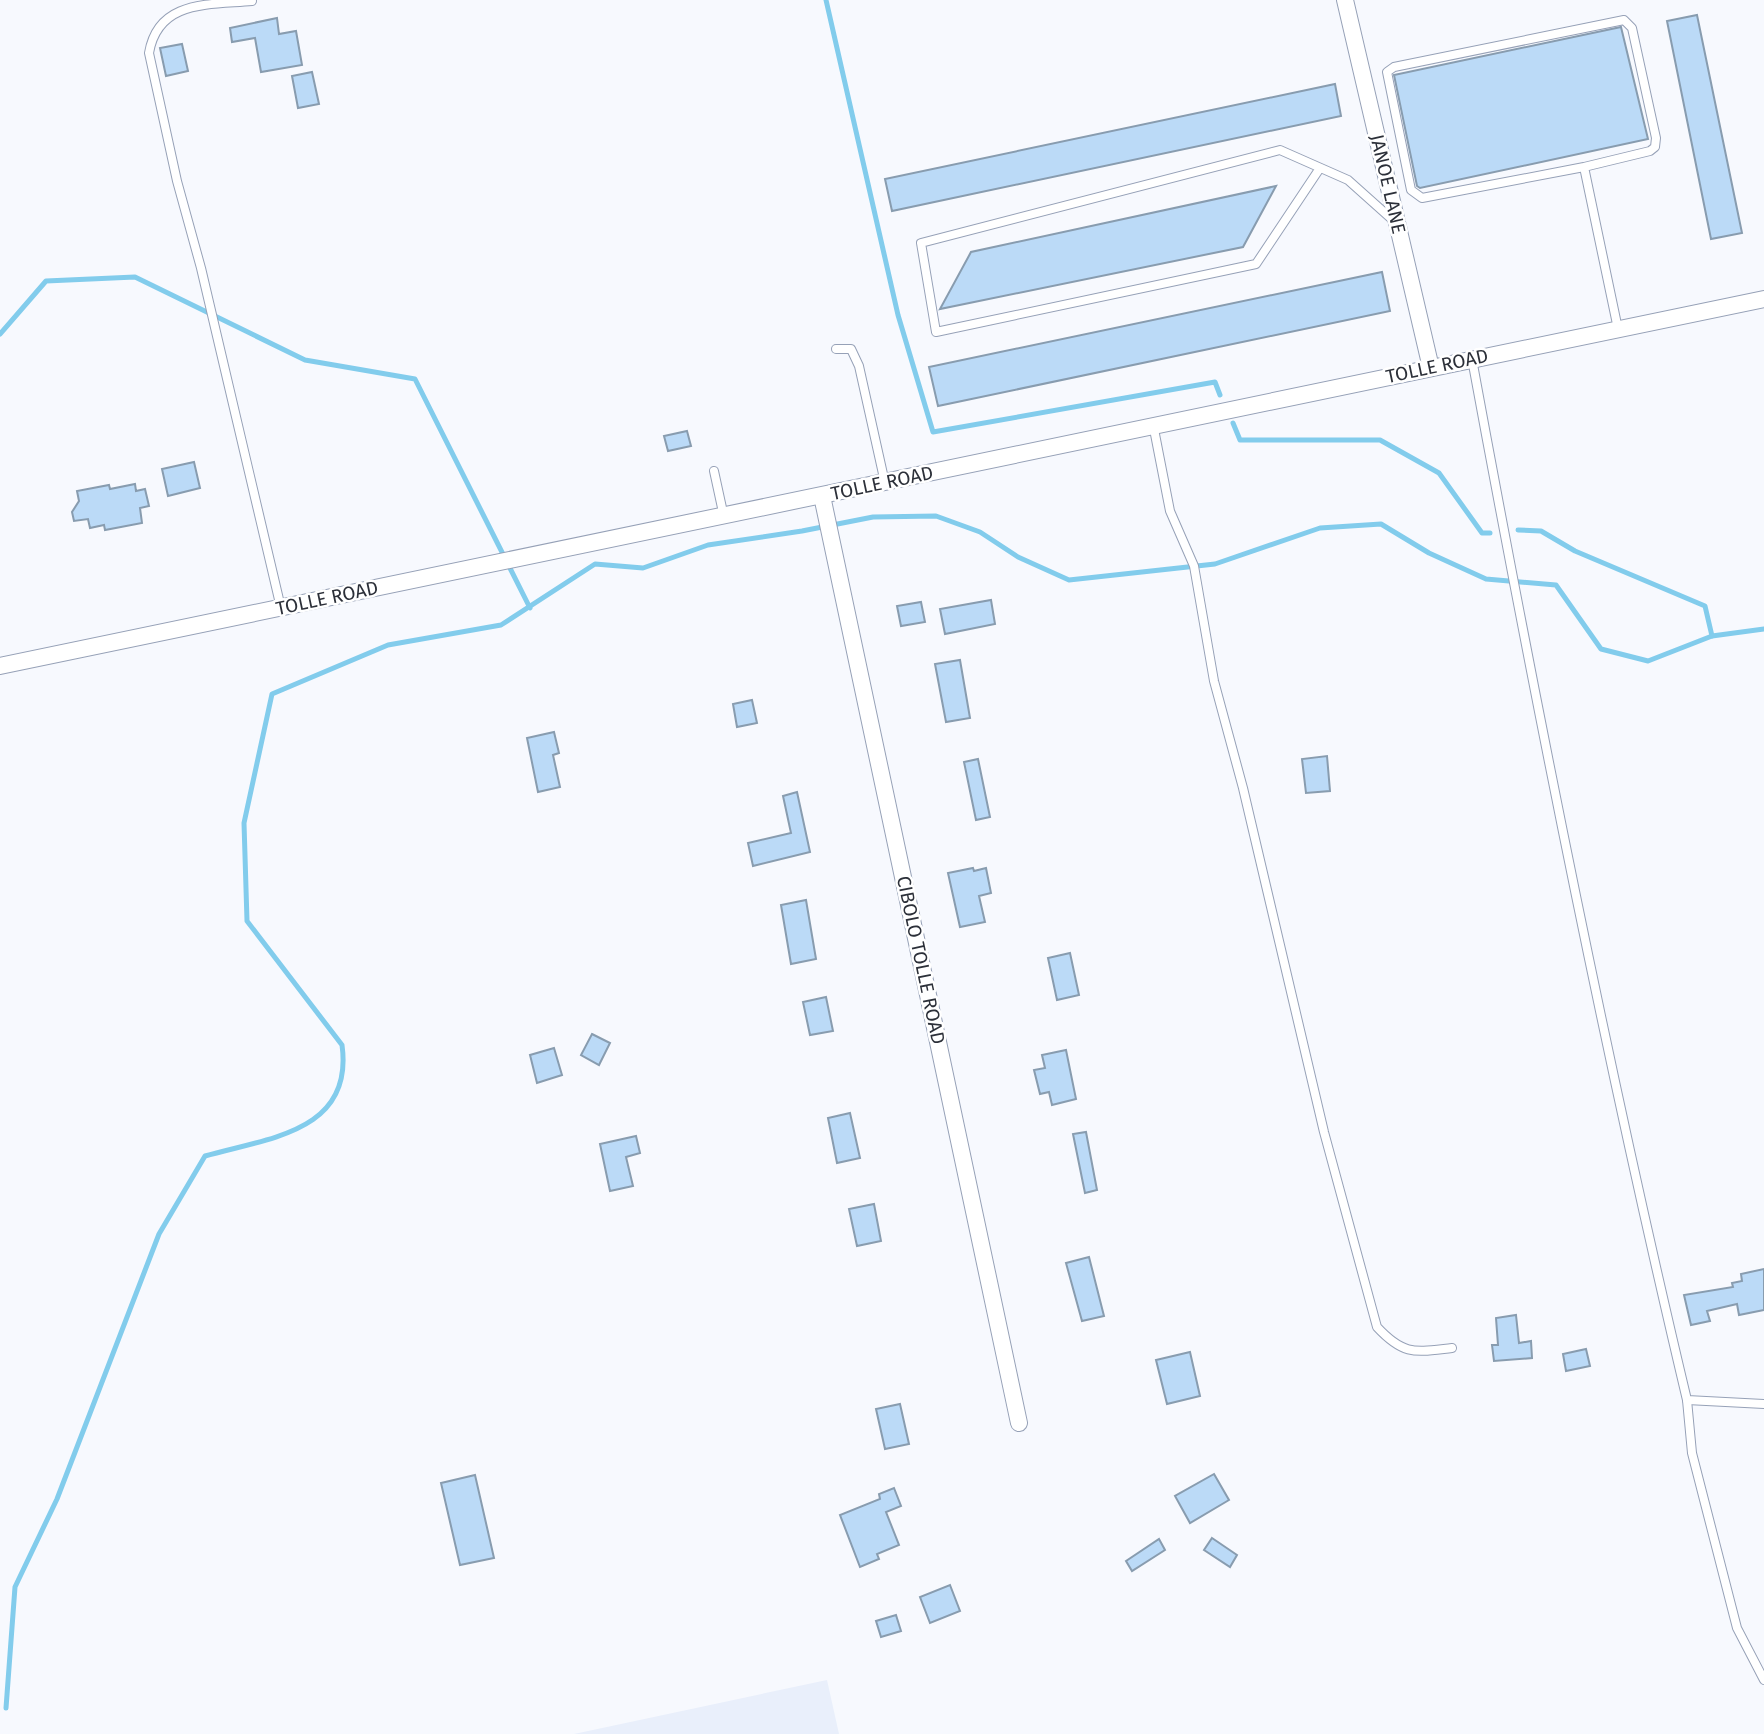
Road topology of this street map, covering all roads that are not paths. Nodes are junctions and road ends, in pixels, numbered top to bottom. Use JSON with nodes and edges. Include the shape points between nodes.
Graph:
{"nodes":[{"id":1,"x":1345,"y":0,"type":"edge"},
{"id":2,"x":252,"y":1,"type":"edge"},
{"id":3,"x":1584,"y":167,"type":"junction"},
{"id":4,"x":1321,"y":168,"type":"junction"},
{"id":5,"x":1397,"y":224,"type":"junction"},
{"id":6,"x":1764,"y":299,"type":"edge"},
{"id":7,"x":1618,"y":329,"type":"junction"},
{"id":8,"x":836,"y":349,"type":"dead end"},
{"id":9,"x":1472,"y":359,"type":"junction"},
{"id":10,"x":1431,"y":368,"type":"junction"},
{"id":11,"x":1153,"y":424,"type":"junction"},
{"id":12,"x":714,"y":471,"type":"dead end"},
{"id":13,"x":885,"y":483,"type":"junction"},
{"id":14,"x":822,"y":496,"type":"junction"},
{"id":15,"x":724,"y":517,"type":"junction"},
{"id":16,"x":281,"y":608,"type":"junction"},
{"id":17,"x":0,"y":666,"type":"edge"},
{"id":18,"x":1452,"y":1349,"type":"dead end"},
{"id":19,"x":1687,"y":1400,"type":"junction"},
{"id":20,"x":1764,"y":1404,"type":"edge"},
{"id":21,"x":1019,"y":1423,"type":"dead end"},
{"id":22,"x":1764,"y":1680,"type":"edge"}],
"edges":[{"from":1,"to":5,"type":"street","name":"JANOE LANE"},
{"from":2,"to":16,"type":"lane","via":[[188,6],[172,13],[159,23],[149,53]]},
{"from":3,"to":3,"type":"lane","via":[[1655,147],[1632,28],[1625,20],[1387,72],[1415,196]]},
{"from":3,"to":7,"type":"lane"},
{"from":4,"to":4,"type":"lane","via":[[1280,150],[921,243],[936,332],[1256,264]]},
{"from":4,"to":5,"type":"lane","via":[[1348,180]]},
{"from":5,"to":10,"type":"street","name":"JANOE LANE"},
{"from":6,"to":7,"type":"street","name":"TOLLE ROAD"},
{"from":7,"to":9,"type":"street","name":"TOLLE ROAD"},
{"from":8,"to":13,"type":"lane","via":[[851,349],[859,366]]},
{"from":9,"to":10,"type":"street","name":"TOLLE ROAD"},
{"from":9,"to":19,"type":"lane","via":[[1612,1071]]},
{"from":10,"to":11,"type":"street","name":"TOLLE ROAD"},
{"from":11,"to":13,"type":"street","name":"TOLLE ROAD"},
{"from":11,"to":18,"type":"lane","via":[[1170,511],[1194,566],[1220,705],[1324,1132],[1377,1327],[1408,1352]]},
{"from":12,"to":15,"type":"lane"},
{"from":13,"to":14,"type":"street","name":"TOLLE ROAD"},
{"from":14,"to":15,"type":"street","name":"TOLLE ROAD"},
{"from":14,"to":21,"type":"street","name":"CIBOLO TOLLE ROAD"},
{"from":15,"to":16,"type":"street","name":"TOLLE ROAD"},
{"from":16,"to":17,"type":"street","name":"TOLLE ROAD"},
{"from":19,"to":20,"type":"lane"},
{"from":19,"to":22,"type":"lane","via":[[1692,1453],[1737,1628]]}]}
